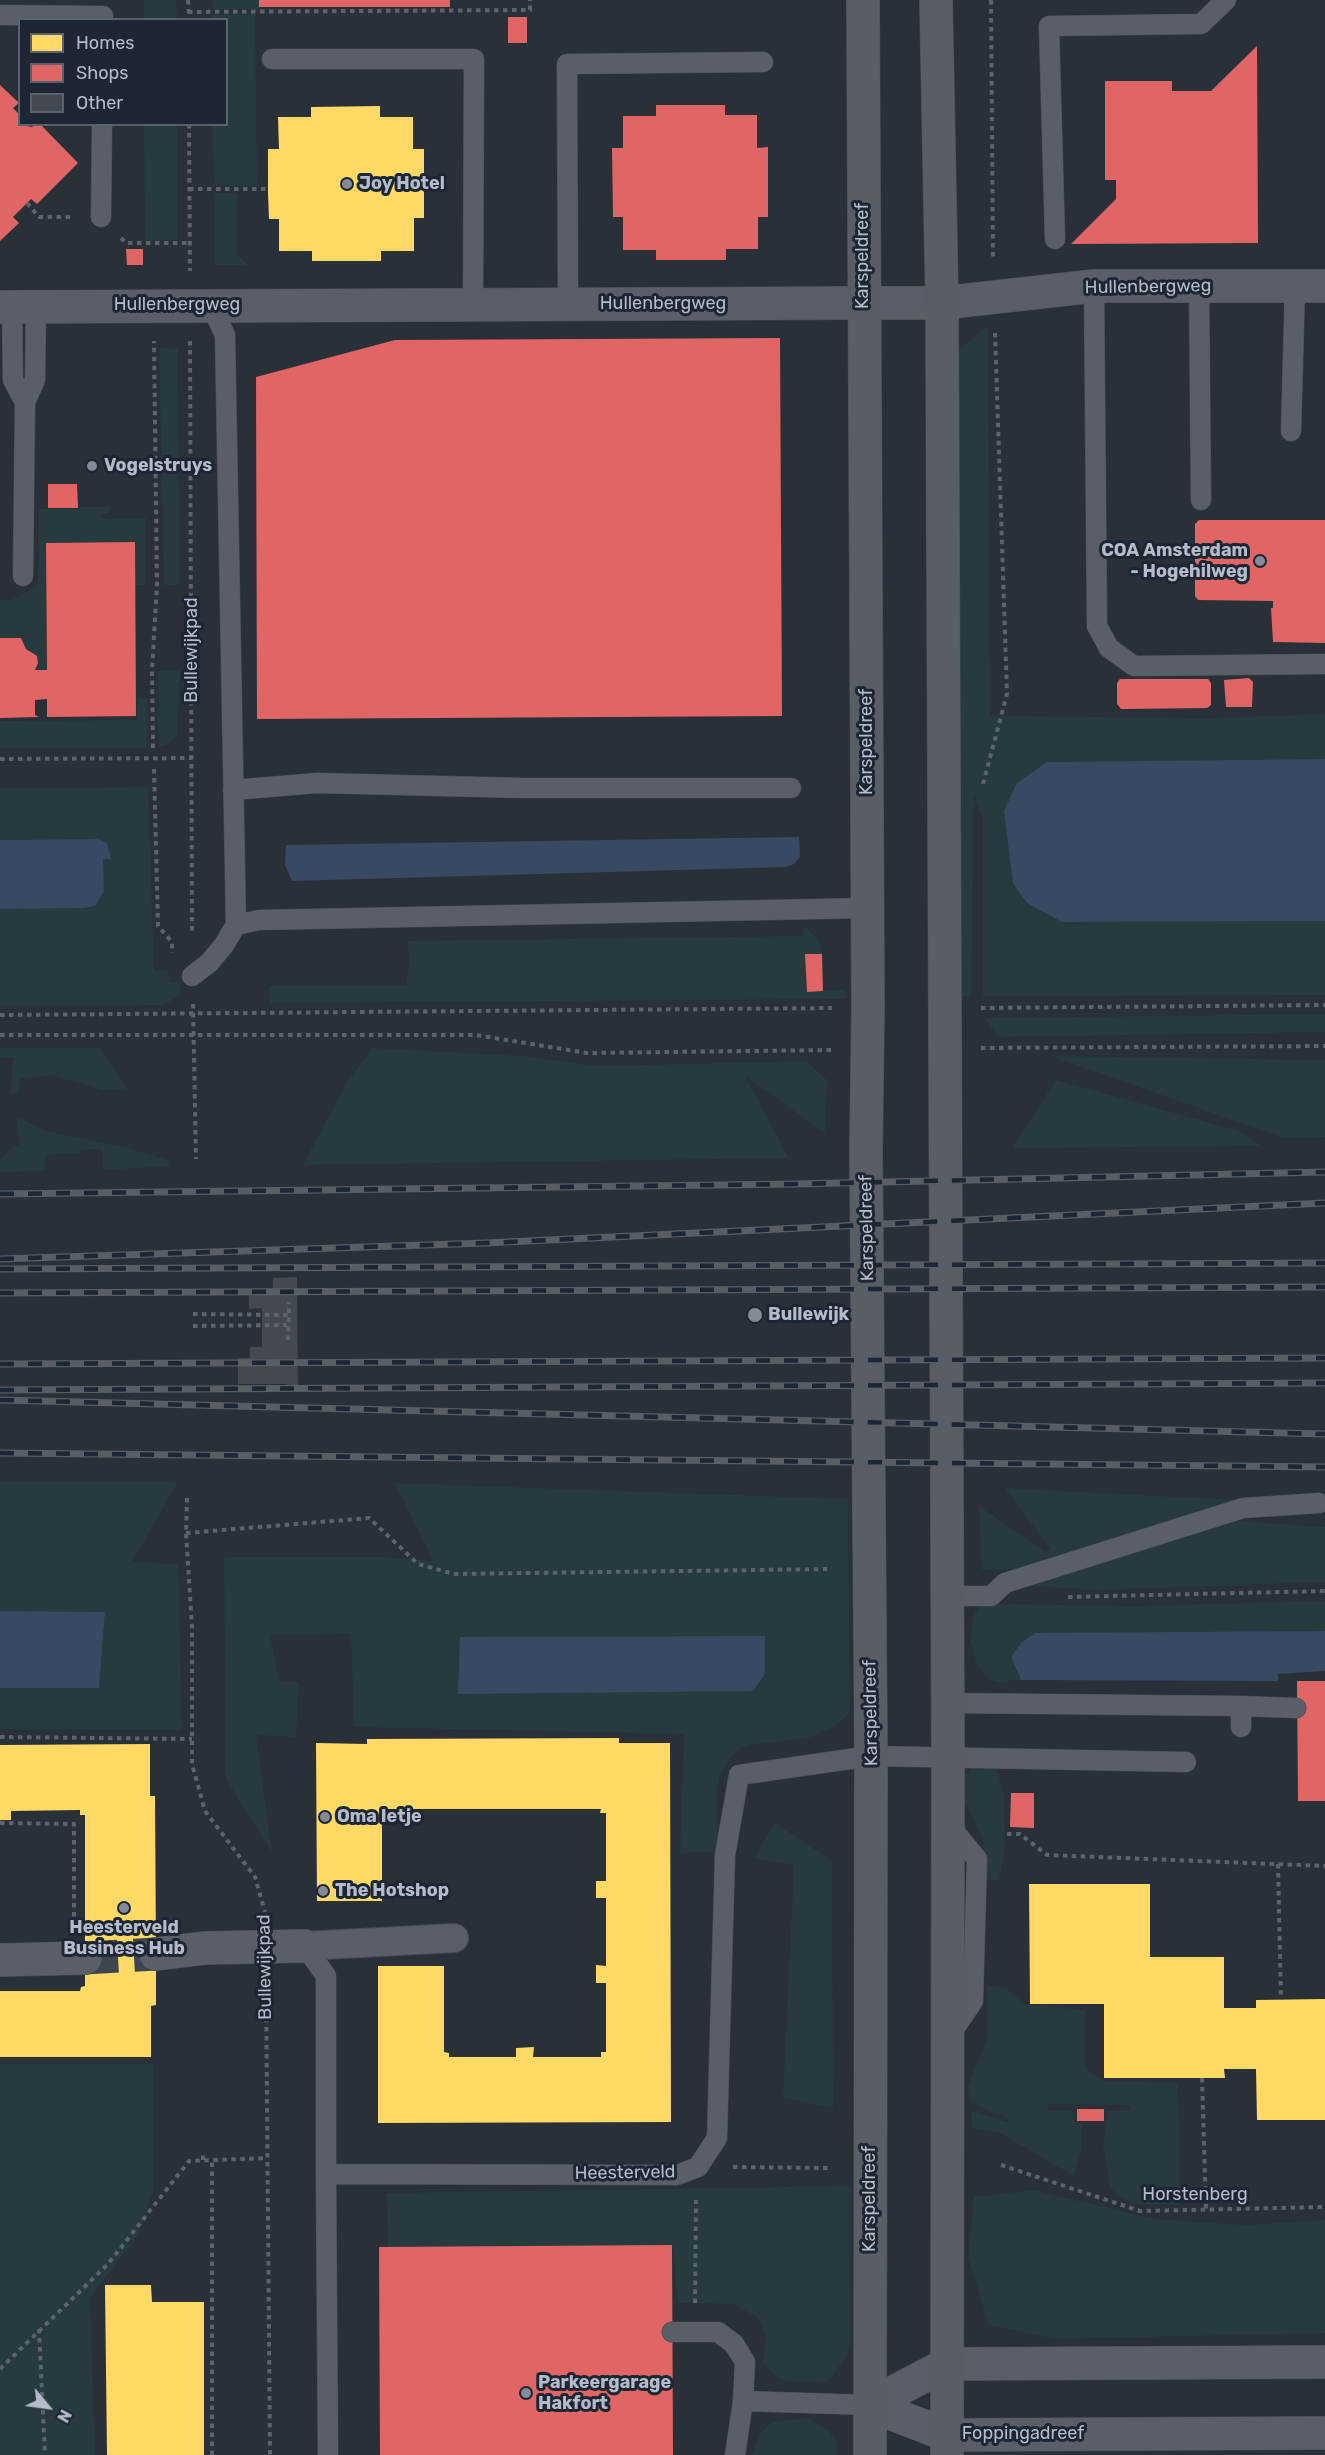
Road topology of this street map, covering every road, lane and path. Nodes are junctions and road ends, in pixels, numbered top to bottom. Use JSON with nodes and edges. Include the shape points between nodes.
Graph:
{"nodes":[{"id":1,"x":188,"y":0,"type":"edge"},
{"id":2,"x":530,"y":0,"type":"edge"},
{"id":3,"x":863,"y":0,"type":"edge"},
{"id":4,"x":936,"y":0,"type":"edge"},
{"id":5,"x":991,"y":0,"type":"edge"},
{"id":6,"x":1226,"y":0,"type":"edge"},
{"id":7,"x":189,"y":12,"type":"junction"},
{"id":8,"x":0,"y":15,"type":"edge"},
{"id":9,"x":103,"y":18,"type":"edge"},
{"id":10,"x":189,"y":18,"type":"edge"},
{"id":11,"x":272,"y":59,"type":"dead end"},
{"id":12,"x":763,"y":62,"type":"dead end"},
{"id":13,"x":102,"y":126,"type":"edge"},
{"id":14,"x":189,"y":126,"type":"edge"},
{"id":15,"x":189,"y":189,"type":"junction"},
{"id":16,"x":268,"y":189,"type":"dead end"},
{"id":17,"x":101,"y":218,"type":"dead end"},
{"id":18,"x":1055,"y":239,"type":"dead end"},
{"id":19,"x":190,"y":274,"type":"dead end"},
{"id":20,"x":1094,"y":286,"type":"junction"},
{"id":21,"x":1199,"y":286,"type":"junction"},
{"id":22,"x":1310,"y":286,"type":"edge"},
{"id":23,"x":994,"y":297,"type":"junction"},
{"id":24,"x":863,"y":303,"type":"junction"},
{"id":25,"x":942,"y":303,"type":"junction"},
{"id":26,"x":568,"y":304,"type":"junction"},
{"id":27,"x":153,"y":305,"type":"junction"},
{"id":28,"x":210,"y":305,"type":"junction"},
{"id":29,"x":473,"y":305,"type":"junction"},
{"id":30,"x":16,"y":307,"type":"edge"},
{"id":31,"x":190,"y":336,"type":"dead end"},
{"id":32,"x":1291,"y":430,"type":"dead end"},
{"id":33,"x":1201,"y":500,"type":"dead end"},
{"id":34,"x":23,"y":576,"type":"dead end"},
{"id":35,"x":1325,"y":664,"type":"edge"},
{"id":36,"x":153,"y":748,"type":"dead end"},
{"id":37,"x":192,"y":758,"type":"junction"},
{"id":38,"x":0,"y":759,"type":"edge"},
{"id":39,"x":154,"y":769,"type":"dead end"},
{"id":40,"x":791,"y":788,"type":"dead end"},
{"id":41,"x":233,"y":790,"type":"junction"},
{"id":42,"x":982,"y":791,"type":"dead end"},
{"id":43,"x":868,"y":909,"type":"junction"},
{"id":44,"x":236,"y":925,"type":"junction"},
{"id":45,"x":172,"y":942,"type":"dead end"},
{"id":46,"x":192,"y":976,"type":"joint"},
{"id":47,"x":980,"y":997,"type":"dead end"},
{"id":48,"x":1325,"y":1005,"type":"edge"},
{"id":49,"x":868,"y":1008,"type":"junction"},
{"id":50,"x":980,"y":1008,"type":"junction"},
{"id":51,"x":0,"y":1015,"type":"edge"},
{"id":52,"x":193,"y":1015,"type":"junction"},
{"id":53,"x":981,"y":1018,"type":"dead end"},
{"id":54,"x":192,"y":1034,"type":"junction"},
{"id":55,"x":0,"y":1035,"type":"edge"},
{"id":56,"x":984,"y":1038,"type":"dead end"},
{"id":57,"x":1325,"y":1046,"type":"edge"},
{"id":58,"x":945,"y":1048,"type":"junction"},
{"id":59,"x":985,"y":1048,"type":"junction"},
{"id":60,"x":867,"y":1049,"type":"junction"},
{"id":61,"x":984,"y":1060,"type":"dead end"},
{"id":62,"x":196,"y":1158,"type":"dead end"},
{"id":63,"x":289,"y":1302,"type":"dead end"},
{"id":64,"x":193,"y":1314,"type":"dead end"},
{"id":65,"x":288,"y":1315,"type":"junction"},
{"id":66,"x":287,"y":1325,"type":"junction"},
{"id":67,"x":193,"y":1326,"type":"dead end"},
{"id":68,"x":288,"y":1340,"type":"dead end"},
{"id":69,"x":187,"y":1498,"type":"dead end"},
{"id":70,"x":1319,"y":1503,"type":"dead end"},
{"id":71,"x":186,"y":1533,"type":"junction"},
{"id":72,"x":868,"y":1568,"type":"junction"},
{"id":73,"x":1325,"y":1591,"type":"edge"},
{"id":74,"x":947,"y":1596,"type":"junction"},
{"id":75,"x":1060,"y":1597,"type":"dead end"},
{"id":76,"x":947,"y":1703,"type":"junction"},
{"id":77,"x":1241,"y":1706,"type":"junction"},
{"id":78,"x":1296,"y":1708,"type":"dead end"},
{"id":79,"x":1241,"y":1726,"type":"dead end"},
{"id":80,"x":0,"y":1737,"type":"edge"},
{"id":81,"x":192,"y":1739,"type":"junction"},
{"id":82,"x":871,"y":1756,"type":"junction"},
{"id":83,"x":948,"y":1756,"type":"junction"},
{"id":84,"x":1186,"y":1762,"type":"dead end"},
{"id":85,"x":0,"y":1823,"type":"edge"},
{"id":86,"x":1007,"y":1834,"type":"dead end"},
{"id":87,"x":1278,"y":1864,"type":"junction"},
{"id":88,"x":1325,"y":1866,"type":"edge"},
{"id":89,"x":454,"y":1938,"type":"dead end"},
{"id":90,"x":305,"y":1946,"type":"junction"},
{"id":91,"x":268,"y":1947,"type":"junction"},
{"id":92,"x":156,"y":1954,"type":"tunnel mouth"},
{"id":93,"x":80,"y":1958,"type":"joint"},
{"id":94,"x":0,"y":1960,"type":"edge"},
{"id":95,"x":1281,"y":2000,"type":"dead end"},
{"id":96,"x":1202,"y":2078,"type":"dead end"},
{"id":97,"x":203,"y":2151,"type":"dead end"},
{"id":98,"x":267,"y":2158,"type":"junction"},
{"id":99,"x":203,"y":2160,"type":"junction"},
{"id":100,"x":212,"y":2160,"type":"junction"},
{"id":101,"x":1001,"y":2164,"type":"dead end"},
{"id":102,"x":698,"y":2167,"type":"junction"},
{"id":103,"x":828,"y":2168,"type":"dead end"},
{"id":104,"x":326,"y":2174,"type":"junction"},
{"id":105,"x":1325,"y":2206,"type":"edge"},
{"id":106,"x":1206,"y":2211,"type":"junction"},
{"id":107,"x":695,"y":2232,"type":"dead end"},
{"id":108,"x":695,"y":2265,"type":"dead end"},
{"id":109,"x":39,"y":2328,"type":"junction"},
{"id":110,"x":672,"y":2332,"type":"dead end"},
{"id":111,"x":1325,"y":2362,"type":"edge"},
{"id":112,"x":947,"y":2364,"type":"junction"},
{"id":113,"x":0,"y":2369,"type":"edge"},
{"id":114,"x":744,"y":2401,"type":"junction"},
{"id":115,"x":869,"y":2405,"type":"junction"},
{"id":116,"x":1325,"y":2433,"type":"edge"},
{"id":117,"x":947,"y":2445,"type":"edge"},
{"id":118,"x":45,"y":2455,"type":"edge"},
{"id":119,"x":212,"y":2455,"type":"edge"},
{"id":120,"x":270,"y":2455,"type":"edge"},
{"id":121,"x":328,"y":2455,"type":"edge"},
{"id":122,"x":735,"y":2455,"type":"edge"},
{"id":123,"x":870,"y":2455,"type":"edge"}],
"edges":[{"from":1,"to":7,"type":"path"},
{"from":2,"to":7,"type":"path","via":[[530,10]]},
{"from":3,"to":24,"type":"main road","name":"Karspeldreef"},
{"from":4,"to":25,"type":"main road"},
{"from":5,"to":23,"type":"path"},
{"from":6,"to":18,"type":"lane","via":[[1201,24],[1049,26]]},
{"from":7,"to":10,"type":"path"},
{"from":8,"to":9,"type":"lane"},
{"from":11,"to":29,"type":"lane","via":[[474,59]]},
{"from":12,"to":26,"type":"lane","via":[[567,64]]},
{"from":13,"to":17,"type":"lane"},
{"from":14,"to":15,"type":"path"},
{"from":15,"to":16,"type":"path"},
{"from":15,"to":19,"type":"path"},
{"from":20,"to":21,"type":"street","name":"Hullenbergweg"},
{"from":20,"to":23,"type":"street","name":"Hullenbergweg"},
{"from":20,"to":35,"type":"lane","via":[[1097,626],[1109,648],[1134,666]]},
{"from":21,"to":22,"type":"street","name":"Hullenbergweg"},
{"from":21,"to":33,"type":"lane"},
{"from":22,"to":32,"type":"lane"},
{"from":23,"to":25,"type":"street","name":"Hullenbergweg"},
{"from":23,"to":42,"type":"path","via":[[1007,694]]},
{"from":24,"to":25,"type":"street","name":"Hullenbergweg"},
{"from":24,"to":26,"type":"street","name":"Hullenbergweg"},
{"from":24,"to":43,"type":"main road","name":"Karspeldreef"},
{"from":25,"to":58,"type":"main road"},
{"from":26,"to":29,"type":"street","name":"Hullenbergweg"},
{"from":27,"to":28,"type":"street","name":"Hullenbergweg"},
{"from":27,"to":30,"type":"street","name":"Hullenbergweg"},
{"from":27,"to":36,"type":"path","via":[[157,585]]},
{"from":28,"to":29,"type":"street","name":"Hullenbergweg"},
{"from":28,"to":41,"type":"lane","via":[[225,334]]},
{"from":30,"to":34,"type":"lane","via":[[13,380],[25,402]]},
{"from":31,"to":37,"type":"path","name":"Bullewijkpad"},
{"from":37,"to":38,"type":"path"},
{"from":37,"to":46,"type":"path","name":"Bullewijkpad"},
{"from":39,"to":45,"type":"path","via":[[158,926]]},
{"from":40,"to":41,"type":"lane","via":[[317,783]]},
{"from":41,"to":44,"type":"lane"},
{"from":43,"to":44,"type":"lane","via":[[259,920]]},
{"from":43,"to":49,"type":"main road","name":"Karspeldreef"},
{"from":44,"to":46,"type":"lane","via":[[209,963]]},
{"from":47,"to":50,"type":"path"},
{"from":48,"to":50,"type":"path"},
{"from":49,"to":52,"type":"path"},
{"from":49,"to":60,"type":"main road","name":"Karspeldreef"},
{"from":50,"to":53,"type":"path"},
{"from":51,"to":52,"type":"path"},
{"from":52,"to":54,"type":"path"},
{"from":54,"to":55,"type":"path"},
{"from":54,"to":60,"type":"path","via":[[476,1035],[587,1053]]},
{"from":54,"to":62,"type":"path"},
{"from":56,"to":59,"type":"path"},
{"from":57,"to":59,"type":"path"},
{"from":58,"to":59,"type":"path"},
{"from":58,"to":74,"type":"main road"},
{"from":59,"to":61,"type":"path"},
{"from":60,"to":72,"type":"main road","name":"Karspeldreef"},
{"from":63,"to":65,"type":"path"},
{"from":64,"to":65,"type":"path"},
{"from":65,"to":66,"type":"path"},
{"from":66,"to":67,"type":"path"},
{"from":66,"to":68,"type":"path"},
{"from":69,"to":71,"type":"path","name":"Bullewijkpad"},
{"from":70,"to":74,"type":"lane","via":[[1243,1508],[1005,1583],[991,1596]]},
{"from":71,"to":72,"type":"path","via":[[369,1518],[418,1564],[454,1574]]},
{"from":71,"to":81,"type":"path","name":"Bullewijkpad","via":[[192,1627]]},
{"from":72,"to":82,"type":"main road","name":"Karspeldreef"},
{"from":73,"to":75,"type":"path"},
{"from":74,"to":76,"type":"main road"},
{"from":76,"to":77,"type":"lane"},
{"from":76,"to":83,"type":"main road"},
{"from":77,"to":78,"type":"lane"},
{"from":77,"to":79,"type":"lane"},
{"from":80,"to":81,"type":"path"},
{"from":81,"to":91,"type":"path","name":"Bullewijkpad","via":[[192,1764],[206,1811],[255,1877],[267,1918]]},
{"from":82,"to":83,"type":"lane"},
{"from":82,"to":102,"type":"lane","name":"Heesterveld","via":[[739,1775],[725,1855],[717,2138]]},
{"from":82,"to":115,"type":"main road","name":"Karspeldreef"},
{"from":83,"to":84,"type":"lane"},
{"from":83,"to":112,"type":"main road"},
{"from":85,"to":93,"type":"path","via":[[74,1824]]},
{"from":86,"to":87,"type":"path","via":[[1020,1834],[1047,1855]]},
{"from":87,"to":88,"type":"path"},
{"from":87,"to":95,"type":"path"},
{"from":89,"to":90,"type":"street"},
{"from":90,"to":91,"type":"street"},
{"from":90,"to":104,"type":"lane","via":[[326,1976]]},
{"from":91,"to":92,"type":"street"},
{"from":91,"to":98,"type":"path","name":"Bullewijkpad"},
{"from":93,"to":94,"type":"street"},
{"from":96,"to":106,"type":"path"},
{"from":97,"to":99,"type":"path"},
{"from":98,"to":100,"type":"path"},
{"from":98,"to":120,"type":"path","name":"Bullewijkpad"},
{"from":99,"to":100,"type":"path"},
{"from":99,"to":109,"type":"path","via":[[189,2161],[108,2264]]},
{"from":100,"to":119,"type":"path"},
{"from":101,"to":106,"type":"path","name":"Horstenberg","via":[[1140,2211]]},
{"from":102,"to":103,"type":"path"},
{"from":102,"to":104,"type":"lane","name":"Heesterveld","via":[[677,2175]]},
{"from":104,"to":121,"type":"lane"},
{"from":105,"to":106,"type":"path","name":"Horstenberg"},
{"from":107,"to":108,"type":"path"},
{"from":109,"to":113,"type":"path"},
{"from":109,"to":118,"type":"path"},
{"from":110,"to":114,"type":"lane","via":[[718,2332],[734,2344],[745,2362]]},
{"from":111,"to":112,"type":"street"},
{"from":112,"to":115,"type":"street"},
{"from":112,"to":117,"type":"main road"},
{"from":114,"to":115,"type":"lane"},
{"from":114,"to":122,"type":"lane"},
{"from":115,"to":117,"type":"street","name":"Foppingadreef"},
{"from":115,"to":123,"type":"main road","name":"Karspeldreef"},
{"from":116,"to":117,"type":"street","name":"Foppingadreef"}]}
